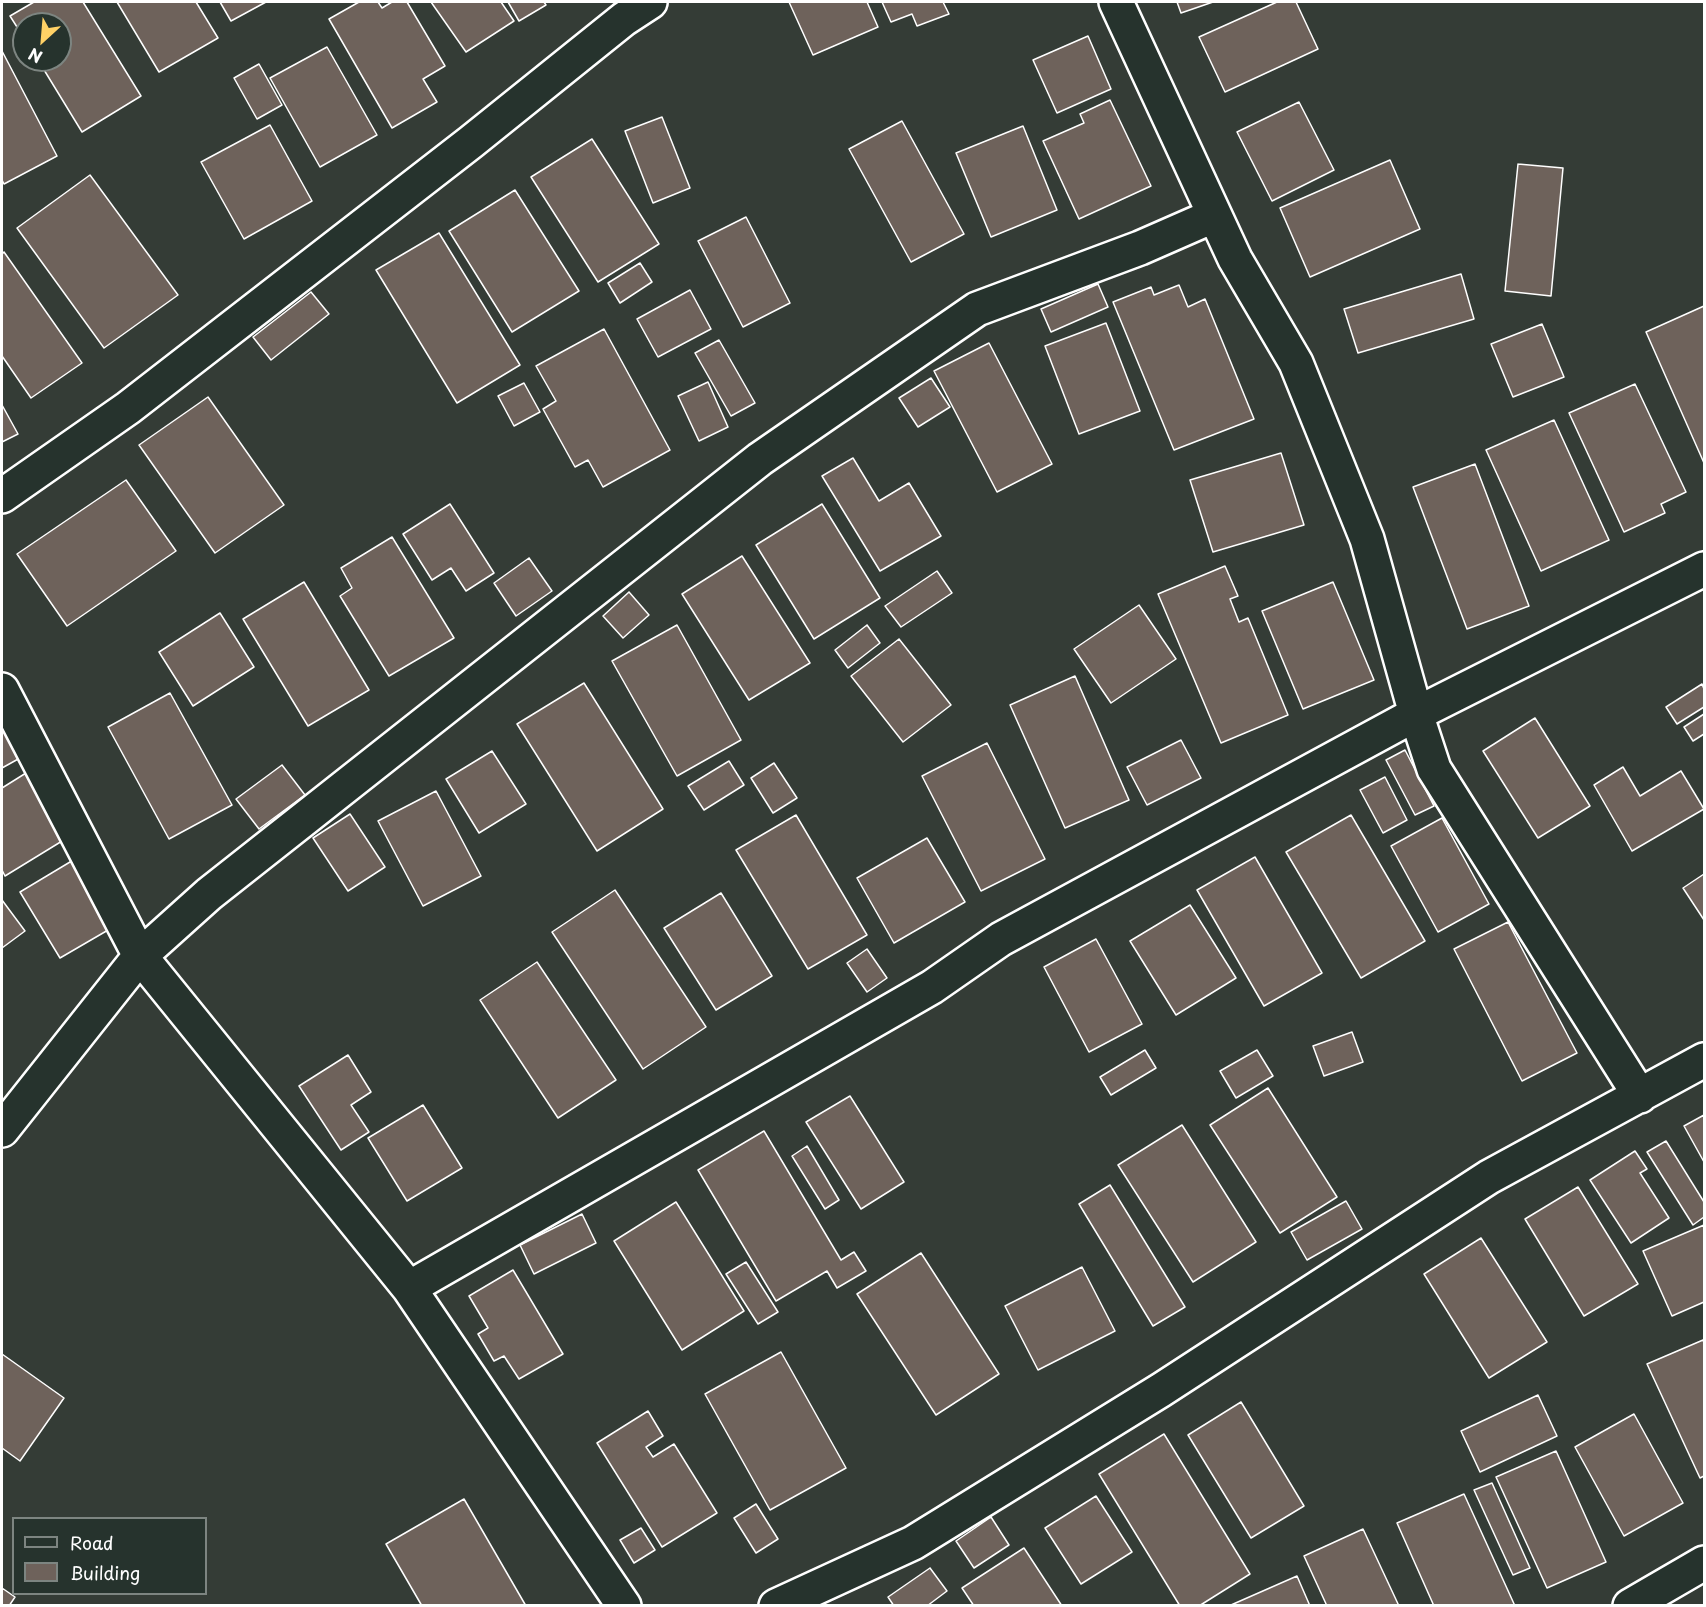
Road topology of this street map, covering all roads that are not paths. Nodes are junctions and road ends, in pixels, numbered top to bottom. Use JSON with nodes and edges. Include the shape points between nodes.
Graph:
{"nodes":[{"id":1,"x":651,"y":2,"type":"edge"},
{"id":2,"x":1116,"y":2,"type":"edge"},
{"id":3,"x":1213,"y":216,"type":"junction"},
{"id":4,"x":2,"y":496,"type":"edge"},
{"id":5,"x":1704,"y":569,"type":"edge"},
{"id":6,"x":2,"y":690,"type":"edge"},
{"id":7,"x":1416,"y":714,"type":"junction"},
{"id":8,"x":140,"y":956,"type":"junction"},
{"id":9,"x":1704,"y":1060,"type":"edge"},
{"id":10,"x":1640,"y":1096,"type":"junction"},
{"id":11,"x":2,"y":1130,"type":"edge"},
{"id":12,"x":409,"y":1288,"type":"junction"},
{"id":13,"x":1704,"y":1563,"type":"edge"},
{"id":14,"x":624,"y":1605,"type":"edge"},
{"id":15,"x":776,"y":1605,"type":"edge"},
{"id":16,"x":1630,"y":1605,"type":"edge"}],
"edges":[{"from":1,"to":4,"type":"street","via":[[624,19],[128,408]]},
{"from":2,"to":3,"type":"street"},
{"from":3,"to":7,"type":"street","via":[[1301,374],[1367,539]]},
{"from":3,"to":8,"type":"street","via":[[1140,248],[977,309],[760,459],[209,894]]},
{"from":5,"to":7,"type":"street"},
{"from":6,"to":8,"type":"street"},
{"from":7,"to":10,"type":"street","via":[[1434,769]]},
{"from":7,"to":12,"type":"street","via":[[1001,939],[932,987]]},
{"from":8,"to":11,"type":"street"},
{"from":8,"to":12,"type":"street"},
{"from":9,"to":10,"type":"street"},
{"from":10,"to":15,"type":"street","via":[[1490,1178],[1161,1390],[913,1543]]},
{"from":12,"to":14,"type":"street"},
{"from":13,"to":16,"type":"street"}]}
